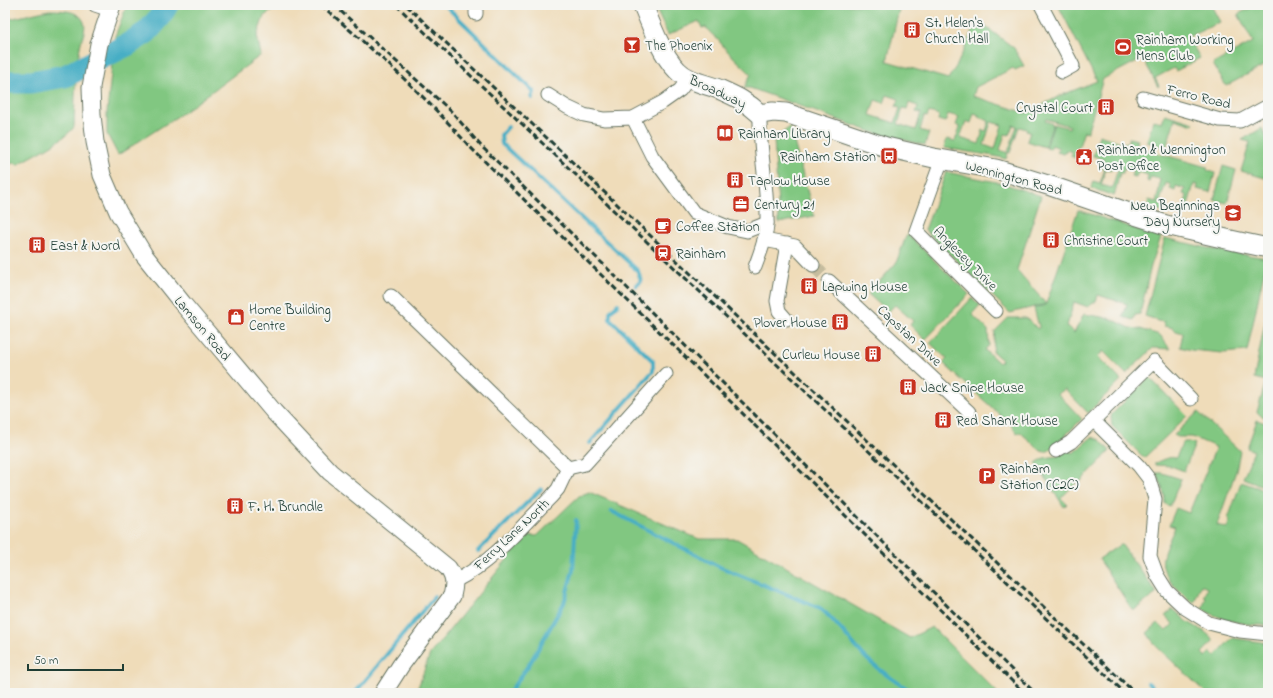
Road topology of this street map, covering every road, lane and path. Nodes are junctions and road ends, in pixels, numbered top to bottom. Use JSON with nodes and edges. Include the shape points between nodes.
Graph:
{"nodes":[{"id":1,"x":643,"y":5,"type":"edge"},
{"id":2,"x":1041,"y":5,"type":"edge"},
{"id":3,"x":106,"y":7,"type":"edge"},
{"id":4,"x":1062,"y":72,"type":"dead end"},
{"id":5,"x":689,"y":78,"type":"junction"},
{"id":6,"x":548,"y":95,"type":"dead end"},
{"id":7,"x":1143,"y":98,"type":"dead end"},
{"id":8,"x":1268,"y":106,"type":"edge"},
{"id":9,"x":760,"y":114,"type":"junction"},
{"id":10,"x":633,"y":118,"type":"junction"},
{"id":11,"x":942,"y":159,"type":"junction"},
{"id":12,"x":767,"y":224,"type":"junction"},
{"id":13,"x":764,"y":240,"type":"junction"},
{"id":14,"x":787,"y":244,"type":"junction"},
{"id":15,"x":1268,"y":248,"type":"edge"},
{"id":16,"x":813,"y":265,"type":"tunnel mouth"},
{"id":17,"x":756,"y":267,"type":"dead end"},
{"id":18,"x":829,"y":281,"type":"tunnel mouth"},
{"id":19,"x":391,"y":296,"type":"dead end"},
{"id":20,"x":996,"y":311,"type":"dead end"},
{"id":21,"x":786,"y":319,"type":"dead end"},
{"id":22,"x":666,"y":374,"type":"dead end"},
{"id":23,"x":1191,"y":399,"type":"dead end"},
{"id":24,"x":969,"y":412,"type":"dead end"},
{"id":25,"x":1094,"y":421,"type":"junction"},
{"id":26,"x":1056,"y":451,"type":"dead end"},
{"id":27,"x":568,"y":468,"type":"junction"},
{"id":28,"x":455,"y":581,"type":"junction"},
{"id":29,"x":1268,"y":634,"type":"edge"},
{"id":30,"x":384,"y":693,"type":"edge"}],
"edges":[{"from":1,"to":5,"type":"main road","name":"Broadway","via":[[668,60]]},
{"from":2,"to":4,"type":"street","via":[[1073,66]]},
{"from":3,"to":28,"type":"street","name":"Lamson Road","via":[[91,87],[92,115],[102,175],[118,212],[144,254],[274,412],[330,472],[448,568]]},
{"from":5,"to":9,"type":"main road","name":"Broadway","via":[[741,99]]},
{"from":5,"to":10,"type":"street","via":[[680,90]]},
{"from":6,"to":10,"type":"street","via":[[584,115],[604,119]]},
{"from":7,"to":8,"type":"street","name":"Ferro Road","via":[[1220,120],[1240,121]]},
{"from":9,"to":11,"type":"main road","name":"Wennington Road","via":[[786,113],[886,146]]},
{"from":9,"to":12,"type":"street"},
{"from":10,"to":12,"type":"street","via":[[652,156],[694,213],[728,227],[747,231]]},
{"from":11,"to":15,"type":"main road","name":"Wennington Road","via":[[996,169],[1134,215]]},
{"from":11,"to":20,"type":"street","name":"Anglesey Drive","via":[[916,232]]},
{"from":12,"to":13,"type":"street"},
{"from":13,"to":14,"type":"street"},
{"from":13,"to":17,"type":"street"},
{"from":14,"to":16,"type":"street","via":[[795,246]]},
{"from":14,"to":21,"type":"street","via":[[777,301],[778,311]]},
{"from":18,"to":24,"type":"street","name":"Capstan Drive"},
{"from":19,"to":27,"type":"street"},
{"from":22,"to":27,"type":"street","via":[[585,464]]},
{"from":23,"to":25,"type":"street","via":[[1154,361]]},
{"from":25,"to":26,"type":"street","via":[[1071,442]]},
{"from":25,"to":29,"type":"street","via":[[1139,466],[1149,480],[1155,499],[1150,556],[1156,575],[1167,591],[1184,608],[1209,623],[1240,631]]},
{"from":27,"to":28,"type":"street","name":"Ferry Lane North","via":[[558,489],[494,555],[470,574]]},
{"from":28,"to":30,"type":"street","via":[[452,596],[401,665]]}]}
